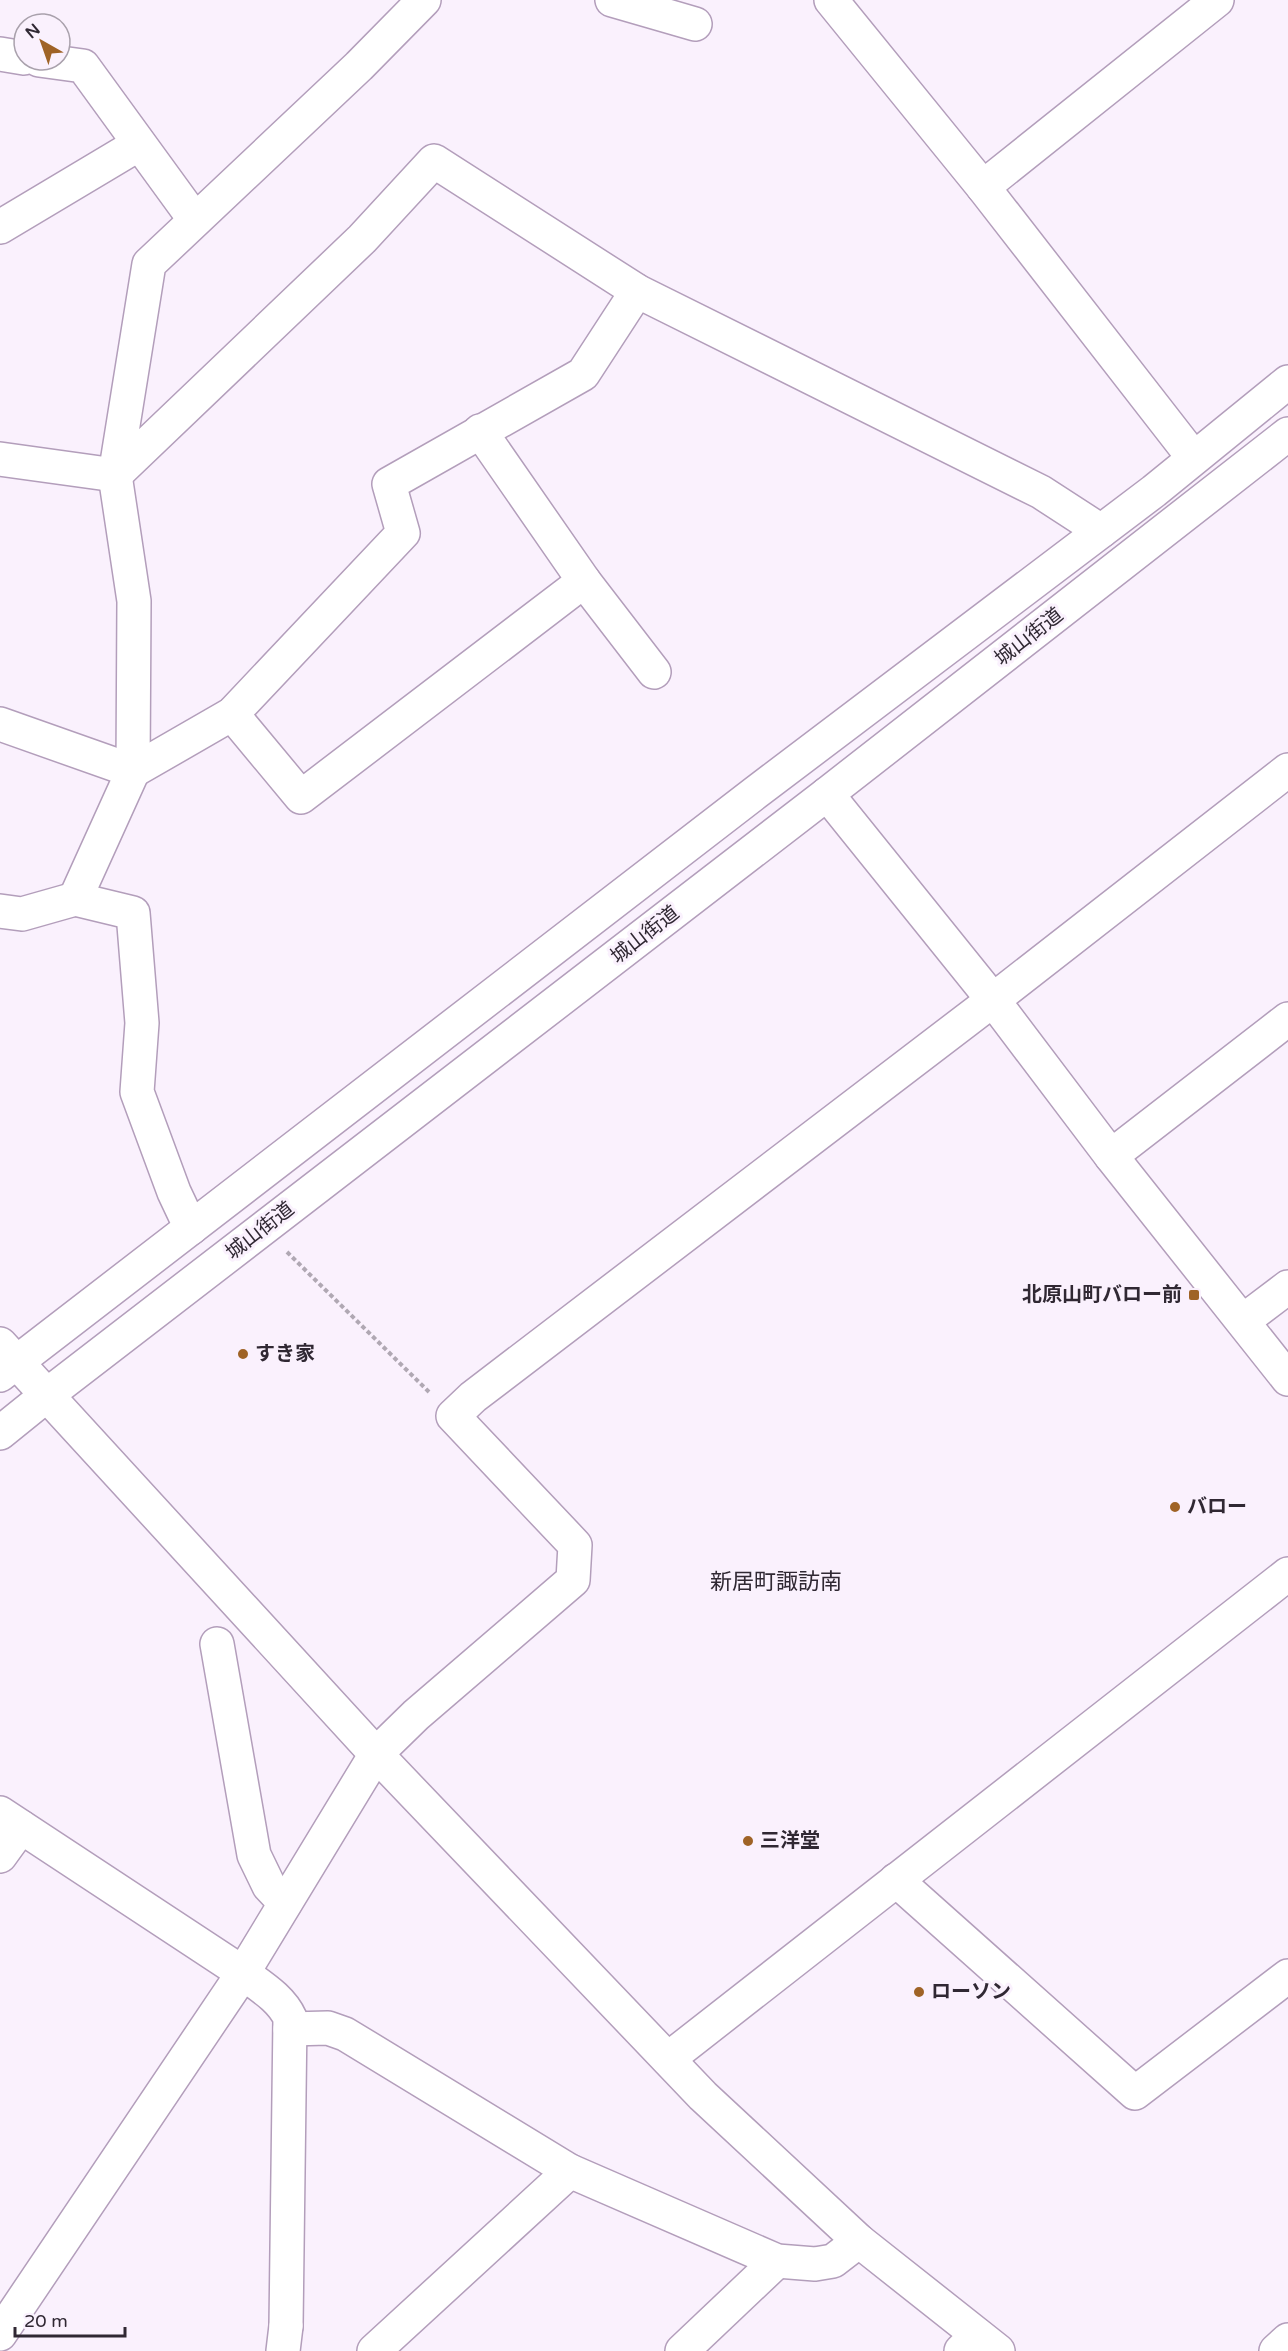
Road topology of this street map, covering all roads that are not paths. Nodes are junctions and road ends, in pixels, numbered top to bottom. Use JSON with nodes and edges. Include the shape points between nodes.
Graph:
{"nodes":[{"id":1,"x":424,"y":0,"type":"edge"},
{"id":2,"x":612,"y":0,"type":"edge"},
{"id":3,"x":831,"y":0,"type":"edge"},
{"id":4,"x":1217,"y":0,"type":"edge"},
{"id":5,"x":695,"y":24,"type":"dead end"},
{"id":6,"x":72,"y":65,"type":"edge"},
{"id":7,"x":139,"y":144,"type":"junction"},
{"id":8,"x":982,"y":187,"type":"junction"},
{"id":9,"x":195,"y":220,"type":"junction"},
{"id":10,"x":0,"y":226,"type":"edge"},
{"id":11,"x":637,"y":291,"type":"junction"},
{"id":12,"x":1288,"y":382,"type":"edge"},
{"id":13,"x":480,"y":431,"type":"junction"},
{"id":14,"x":1288,"y":434,"type":"edge"},
{"id":15,"x":1193,"y":457,"type":"junction"},
{"id":16,"x":0,"y":459,"type":"edge"},
{"id":17,"x":115,"y":475,"type":"junction"},
{"id":18,"x":1101,"y":531,"type":"junction"},
{"id":19,"x":584,"y":581,"type":"junction"},
{"id":20,"x":654,"y":672,"type":"dead end"},
{"id":21,"x":232,"y":714,"type":"junction"},
{"id":22,"x":0,"y":724,"type":"edge"},
{"id":23,"x":1288,"y":770,"type":"edge"},
{"id":24,"x":133,"y":771,"type":"junction"},
{"id":25,"x":827,"y":794,"type":"junction"},
{"id":26,"x":75,"y":899,"type":"junction"},
{"id":27,"x":0,"y":911,"type":"edge"},
{"id":28,"x":993,"y":1000,"type":"junction"},
{"id":29,"x":1288,"y":1019,"type":"edge"},
{"id":30,"x":1111,"y":1156,"type":"junction"},
{"id":31,"x":192,"y":1228,"type":"junction"},
{"id":32,"x":1288,"y":1287,"type":"edge"},
{"id":33,"x":1243,"y":1321,"type":"junction"},
{"id":34,"x":5,"y":1360,"type":"edge"},
{"id":35,"x":1288,"y":1379,"type":"edge"},
{"id":36,"x":47,"y":1395,"type":"junction"},
{"id":37,"x":0,"y":1433,"type":"edge"},
{"id":38,"x":1288,"y":1574,"type":"edge"},
{"id":39,"x":217,"y":1644,"type":"dead end"},
{"id":40,"x":376,"y":1754,"type":"junction"},
{"id":41,"x":10,"y":1820,"type":"edge"},
{"id":42,"x":0,"y":1856,"type":"edge"},
{"id":43,"x":896,"y":1880,"type":"junction"},
{"id":44,"x":285,"y":1903,"type":"junction"},
{"id":45,"x":243,"y":1972,"type":"junction"},
{"id":46,"x":1288,"y":1976,"type":"edge"},
{"id":47,"x":290,"y":2029,"type":"junction"},
{"id":48,"x":668,"y":2059,"type":"junction"},
{"id":49,"x":570,"y":2171,"type":"junction"},
{"id":50,"x":860,"y":2241,"type":"junction"},
{"id":51,"x":777,"y":2262,"type":"junction"},
{"id":52,"x":0,"y":2334,"type":"edge"},
{"id":53,"x":284,"y":2338,"type":"edge"},
{"id":54,"x":1288,"y":2340,"type":"edge"},
{"id":55,"x":979,"y":2346,"type":"edge"},
{"id":56,"x":374,"y":2351,"type":"edge"},
{"id":57,"x":682,"y":2351,"type":"edge"},
{"id":58,"x":1276,"y":2351,"type":"edge"}],
"edges":[{"from":1,"to":9,"type":"street"},
{"from":2,"to":5,"type":"street"},
{"from":3,"to":8,"type":"street"},
{"from":4,"to":8,"type":"street"},
{"from":6,"to":7,"type":"street","via":[[82,66]]},
{"from":7,"to":9,"type":"street"},
{"from":7,"to":10,"type":"street"},
{"from":8,"to":15,"type":"street"},
{"from":9,"to":17,"type":"street","via":[[149,264]]},
{"from":11,"to":13,"type":"street","via":[[583,374]]},
{"from":11,"to":17,"type":"street","via":[[434,161],[362,239]]},
{"from":11,"to":18,"type":"street","via":[[1041,492]]},
{"from":12,"to":15,"type":"street","name":"城山街道"},
{"from":13,"to":19,"type":"street"},
{"from":13,"to":21,"type":"street","via":[[389,484],[403,533]]},
{"from":14,"to":25,"type":"street","name":"城山街道"},
{"from":15,"to":18,"type":"street","name":"城山街道"},
{"from":16,"to":17,"type":"street"},
{"from":17,"to":24,"type":"street","via":[[134,601]]},
{"from":18,"to":31,"type":"street","name":"城山街道"},
{"from":19,"to":20,"type":"street"},
{"from":19,"to":21,"type":"street","via":[[301,797]]},
{"from":21,"to":24,"type":"street"},
{"from":22,"to":24,"type":"street"},
{"from":23,"to":28,"type":"street"},
{"from":24,"to":26,"type":"street"},
{"from":25,"to":28,"type":"street"},
{"from":25,"to":36,"type":"street","name":"城山街道"},
{"from":26,"to":27,"type":"street","via":[[22,914]]},
{"from":26,"to":31,"type":"street","via":[[133,913],[141,1023],[137,1092],[174,1192]]},
{"from":28,"to":30,"type":"street"},
{"from":28,"to":40,"type":"street","via":[[453,1416],[575,1545],[573,1580]]},
{"from":29,"to":30,"type":"street"},
{"from":30,"to":33,"type":"street"},
{"from":31,"to":34,"type":"street","name":"城山街道"},
{"from":32,"to":33,"type":"street"},
{"from":33,"to":35,"type":"street"},
{"from":34,"to":36,"type":"street"},
{"from":36,"to":37,"type":"street","name":"城山街道"},
{"from":36,"to":40,"type":"street"},
{"from":38,"to":43,"type":"street"},
{"from":39,"to":44,"type":"street","via":[[254,1855],[269,1886]]},
{"from":40,"to":44,"type":"street"},
{"from":40,"to":48,"type":"street"},
{"from":41,"to":42,"type":"street"},
{"from":41,"to":45,"type":"street"},
{"from":43,"to":46,"type":"street","via":[[1136,2093]]},
{"from":43,"to":48,"type":"street"},
{"from":44,"to":45,"type":"street"},
{"from":45,"to":47,"type":"street","via":[[286,2009]]},
{"from":45,"to":52,"type":"street"},
{"from":47,"to":49,"type":"street","via":[[328,2028],[345,2034]]},
{"from":47,"to":53,"type":"street"},
{"from":48,"to":50,"type":"street"},
{"from":49,"to":51,"type":"street"},
{"from":49,"to":56,"type":"street"},
{"from":50,"to":51,"type":"street","via":[[833,2261]]},
{"from":50,"to":55,"type":"street"},
{"from":51,"to":57,"type":"street"},
{"from":54,"to":58,"type":"street"}]}
